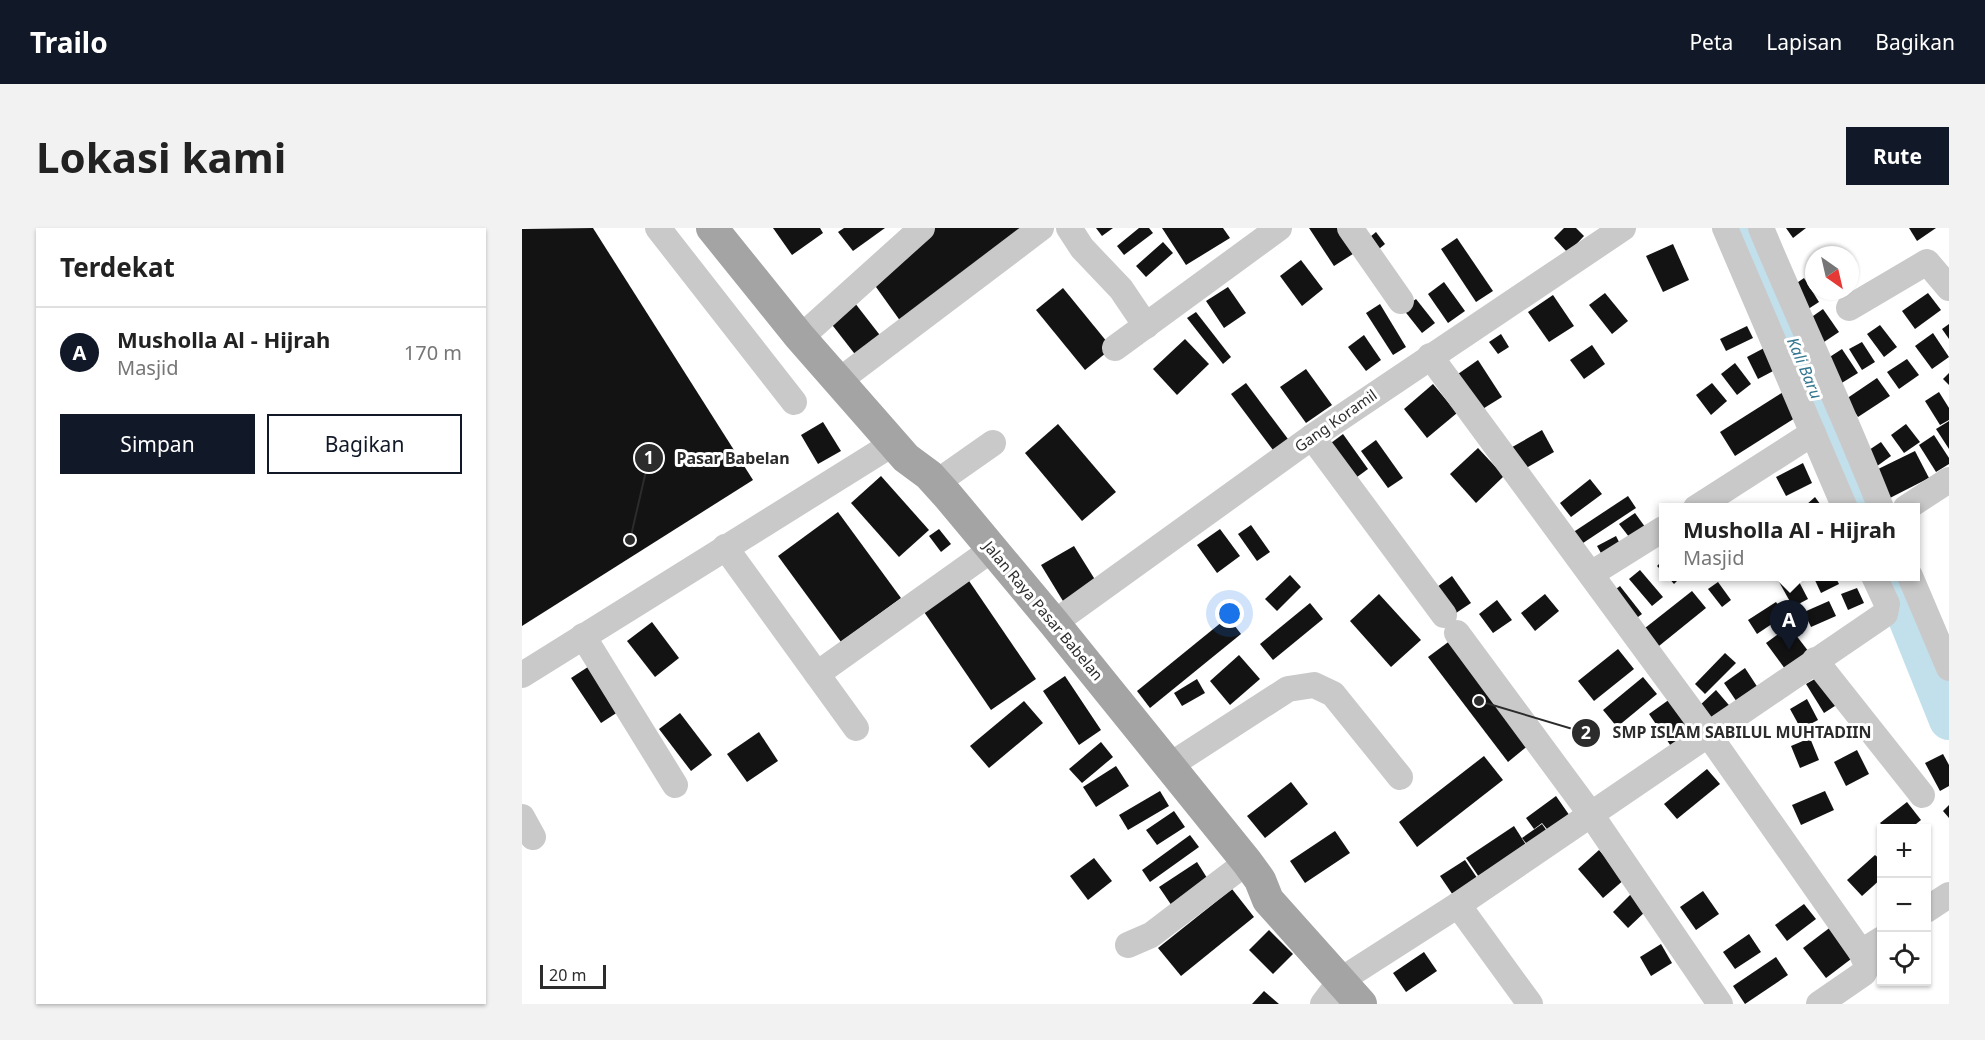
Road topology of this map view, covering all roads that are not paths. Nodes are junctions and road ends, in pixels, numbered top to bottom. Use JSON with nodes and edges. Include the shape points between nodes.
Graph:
{"nodes":[{"id":1,"x":658,"y":228,"type":"edge"},
{"id":2,"x":712,"y":228,"type":"edge"},
{"id":3,"x":922,"y":228,"type":"edge"},
{"id":4,"x":1041,"y":228,"type":"edge"},
{"id":5,"x":1069,"y":228,"type":"edge"},
{"id":6,"x":1279,"y":228,"type":"edge"},
{"id":7,"x":1350,"y":228,"type":"edge"},
{"id":8,"x":1623,"y":228,"type":"edge"},
{"id":9,"x":1725,"y":228,"type":"edge"},
{"id":10,"x":1761,"y":228,"type":"edge"},
{"id":11,"x":1949,"y":288,"type":"edge"},
{"id":12,"x":1401,"y":301,"type":"dead end"},
{"id":13,"x":1849,"y":308,"type":"dead end"},
{"id":14,"x":1146,"y":326,"type":"junction"},
{"id":15,"x":800,"y":338,"type":"junction"},
{"id":16,"x":1792,"y":342,"type":"junction"},
{"id":17,"x":1115,"y":348,"type":"dead end"},
{"id":18,"x":1430,"y":356,"type":"junction"},
{"id":19,"x":840,"y":380,"type":"junction"},
{"id":20,"x":794,"y":402,"type":"dead end"},
{"id":21,"x":1813,"y":433,"type":"junction"},
{"id":22,"x":1312,"y":437,"type":"junction"},
{"id":23,"x":894,"y":443,"type":"junction"},
{"id":24,"x":993,"y":443,"type":"dead end"},
{"id":25,"x":1949,"y":480,"type":"edge"},
{"id":26,"x":936,"y":483,"type":"junction"},
{"id":27,"x":1702,"y":503,"type":"edge"},
{"id":28,"x":1843,"y":503,"type":"edge"},
{"id":29,"x":1879,"y":503,"type":"edge"},
{"id":30,"x":1912,"y":503,"type":"edge"},
{"id":31,"x":1659,"y":532,"type":"edge"},
{"id":32,"x":725,"y":547,"type":"junction"},
{"id":33,"x":991,"y":550,"type":"junction"},
{"id":34,"x":1591,"y":574,"type":"junction"},
{"id":35,"x":1876,"y":581,"type":"edge"},
{"id":36,"x":1912,"y":581,"type":"edge"},
{"id":37,"x":1054,"y":623,"type":"junction"},
{"id":38,"x":583,"y":636,"type":"junction"},
{"id":39,"x":1815,"y":660,"type":"junction"},
{"id":40,"x":1949,"y":668,"type":"edge"},
{"id":41,"x":817,"y":674,"type":"junction"},
{"id":42,"x":522,"y":675,"type":"edge"},
{"id":43,"x":856,"y":728,"type":"dead end"},
{"id":44,"x":1708,"y":734,"type":"junction"},
{"id":45,"x":1169,"y":766,"type":"junction"},
{"id":46,"x":1400,"y":777,"type":"dead end"},
{"id":47,"x":675,"y":784,"type":"dead end"},
{"id":48,"x":1922,"y":795,"type":"dead end"},
{"id":49,"x":1590,"y":813,"type":"junction"},
{"id":50,"x":1247,"y":862,"type":"junction"},
{"id":51,"x":1949,"y":895,"type":"edge"},
{"id":52,"x":1458,"y":905,"type":"junction"},
{"id":53,"x":1931,"y":907,"type":"edge"},
{"id":54,"x":1128,"y":945,"type":"dead end"},
{"id":55,"x":1871,"y":945,"type":"edge"},
{"id":56,"x":1332,"y":992,"type":"edge"},
{"id":57,"x":1361,"y":1004,"type":"edge"},
{"id":58,"x":1530,"y":1004,"type":"edge"},
{"id":59,"x":1720,"y":1004,"type":"edge"},
{"id":60,"x":1819,"y":1004,"type":"edge"}],
"edges":[{"from":1,"to":20,"type":"street"},
{"from":2,"to":15,"type":"main road","name":"Jalan Raya Pasar Babelan"},
{"from":3,"to":15,"type":"street"},
{"from":4,"to":19,"type":"street"},
{"from":5,"to":14,"type":"street","via":[[1082,248],[1121,289]]},
{"from":6,"to":14,"type":"street"},
{"from":7,"to":12,"type":"street"},
{"from":8,"to":18,"type":"street","name":"Gang Koramil"},
{"from":9,"to":16,"type":"street"},
{"from":10,"to":16,"type":"street"},
{"from":11,"to":13,"type":"street","via":[[1927,262]]},
{"from":14,"to":17,"type":"street"},
{"from":15,"to":19,"type":"main road","name":"Jalan Raya Pasar Babelan"},
{"from":16,"to":21,"type":"street"},
{"from":16,"to":29,"type":"street","via":[[1850,426]]},
{"from":18,"to":22,"type":"street","name":"Gang Koramil"},
{"from":18,"to":34,"type":"street"},
{"from":19,"to":23,"type":"main road","name":"Jalan Raya Pasar Babelan"},
{"from":21,"to":27,"type":"street"},
{"from":21,"to":28,"type":"street"},
{"from":22,"to":37,"type":"street","name":"Gang Koramil"},
{"from":22,"to":49,"type":"street"},
{"from":23,"to":26,"type":"main road","name":"Jalan Raya Pasar Babelan"},
{"from":23,"to":32,"type":"street"},
{"from":24,"to":26,"type":"street"},
{"from":25,"to":30,"type":"street"},
{"from":26,"to":33,"type":"main road","name":"Jalan Raya Pasar Babelan"},
{"from":31,"to":34,"type":"street"},
{"from":32,"to":38,"type":"street"},
{"from":32,"to":41,"type":"street"},
{"from":33,"to":37,"type":"main road","name":"Jalan Raya Pasar Babelan"},
{"from":33,"to":41,"type":"street"},
{"from":34,"to":44,"type":"street"},
{"from":35,"to":39,"type":"street","via":[[1887,611]]},
{"from":36,"to":40,"type":"street"},
{"from":37,"to":45,"type":"main road","name":"Jalan Raya Pasar Babelan"},
{"from":38,"to":42,"type":"street"},
{"from":38,"to":47,"type":"street"},
{"from":39,"to":44,"type":"street"},
{"from":39,"to":48,"type":"street"},
{"from":41,"to":43,"type":"street"},
{"from":44,"to":49,"type":"street"},
{"from":44,"to":55,"type":"street"},
{"from":45,"to":46,"type":"street","via":[[1288,689],[1314,685],[1333,694]]},
{"from":45,"to":50,"type":"main road","name":"Jalan Raya Pasar Babelan"},
{"from":49,"to":52,"type":"street"},
{"from":49,"to":59,"type":"street"},
{"from":50,"to":54,"type":"street","via":[[1151,935]]},
{"from":50,"to":56,"type":"main road","name":"Jalan Raya Pasar Babelan","via":[[1268,900]]},
{"from":51,"to":53,"type":"street"},
{"from":52,"to":56,"type":"street"},
{"from":52,"to":58,"type":"street"},
{"from":55,"to":60,"type":"street","via":[[1864,973]]},
{"from":56,"to":57,"type":"main road","name":"Jalan Raya Pasar Babelan"}]}
